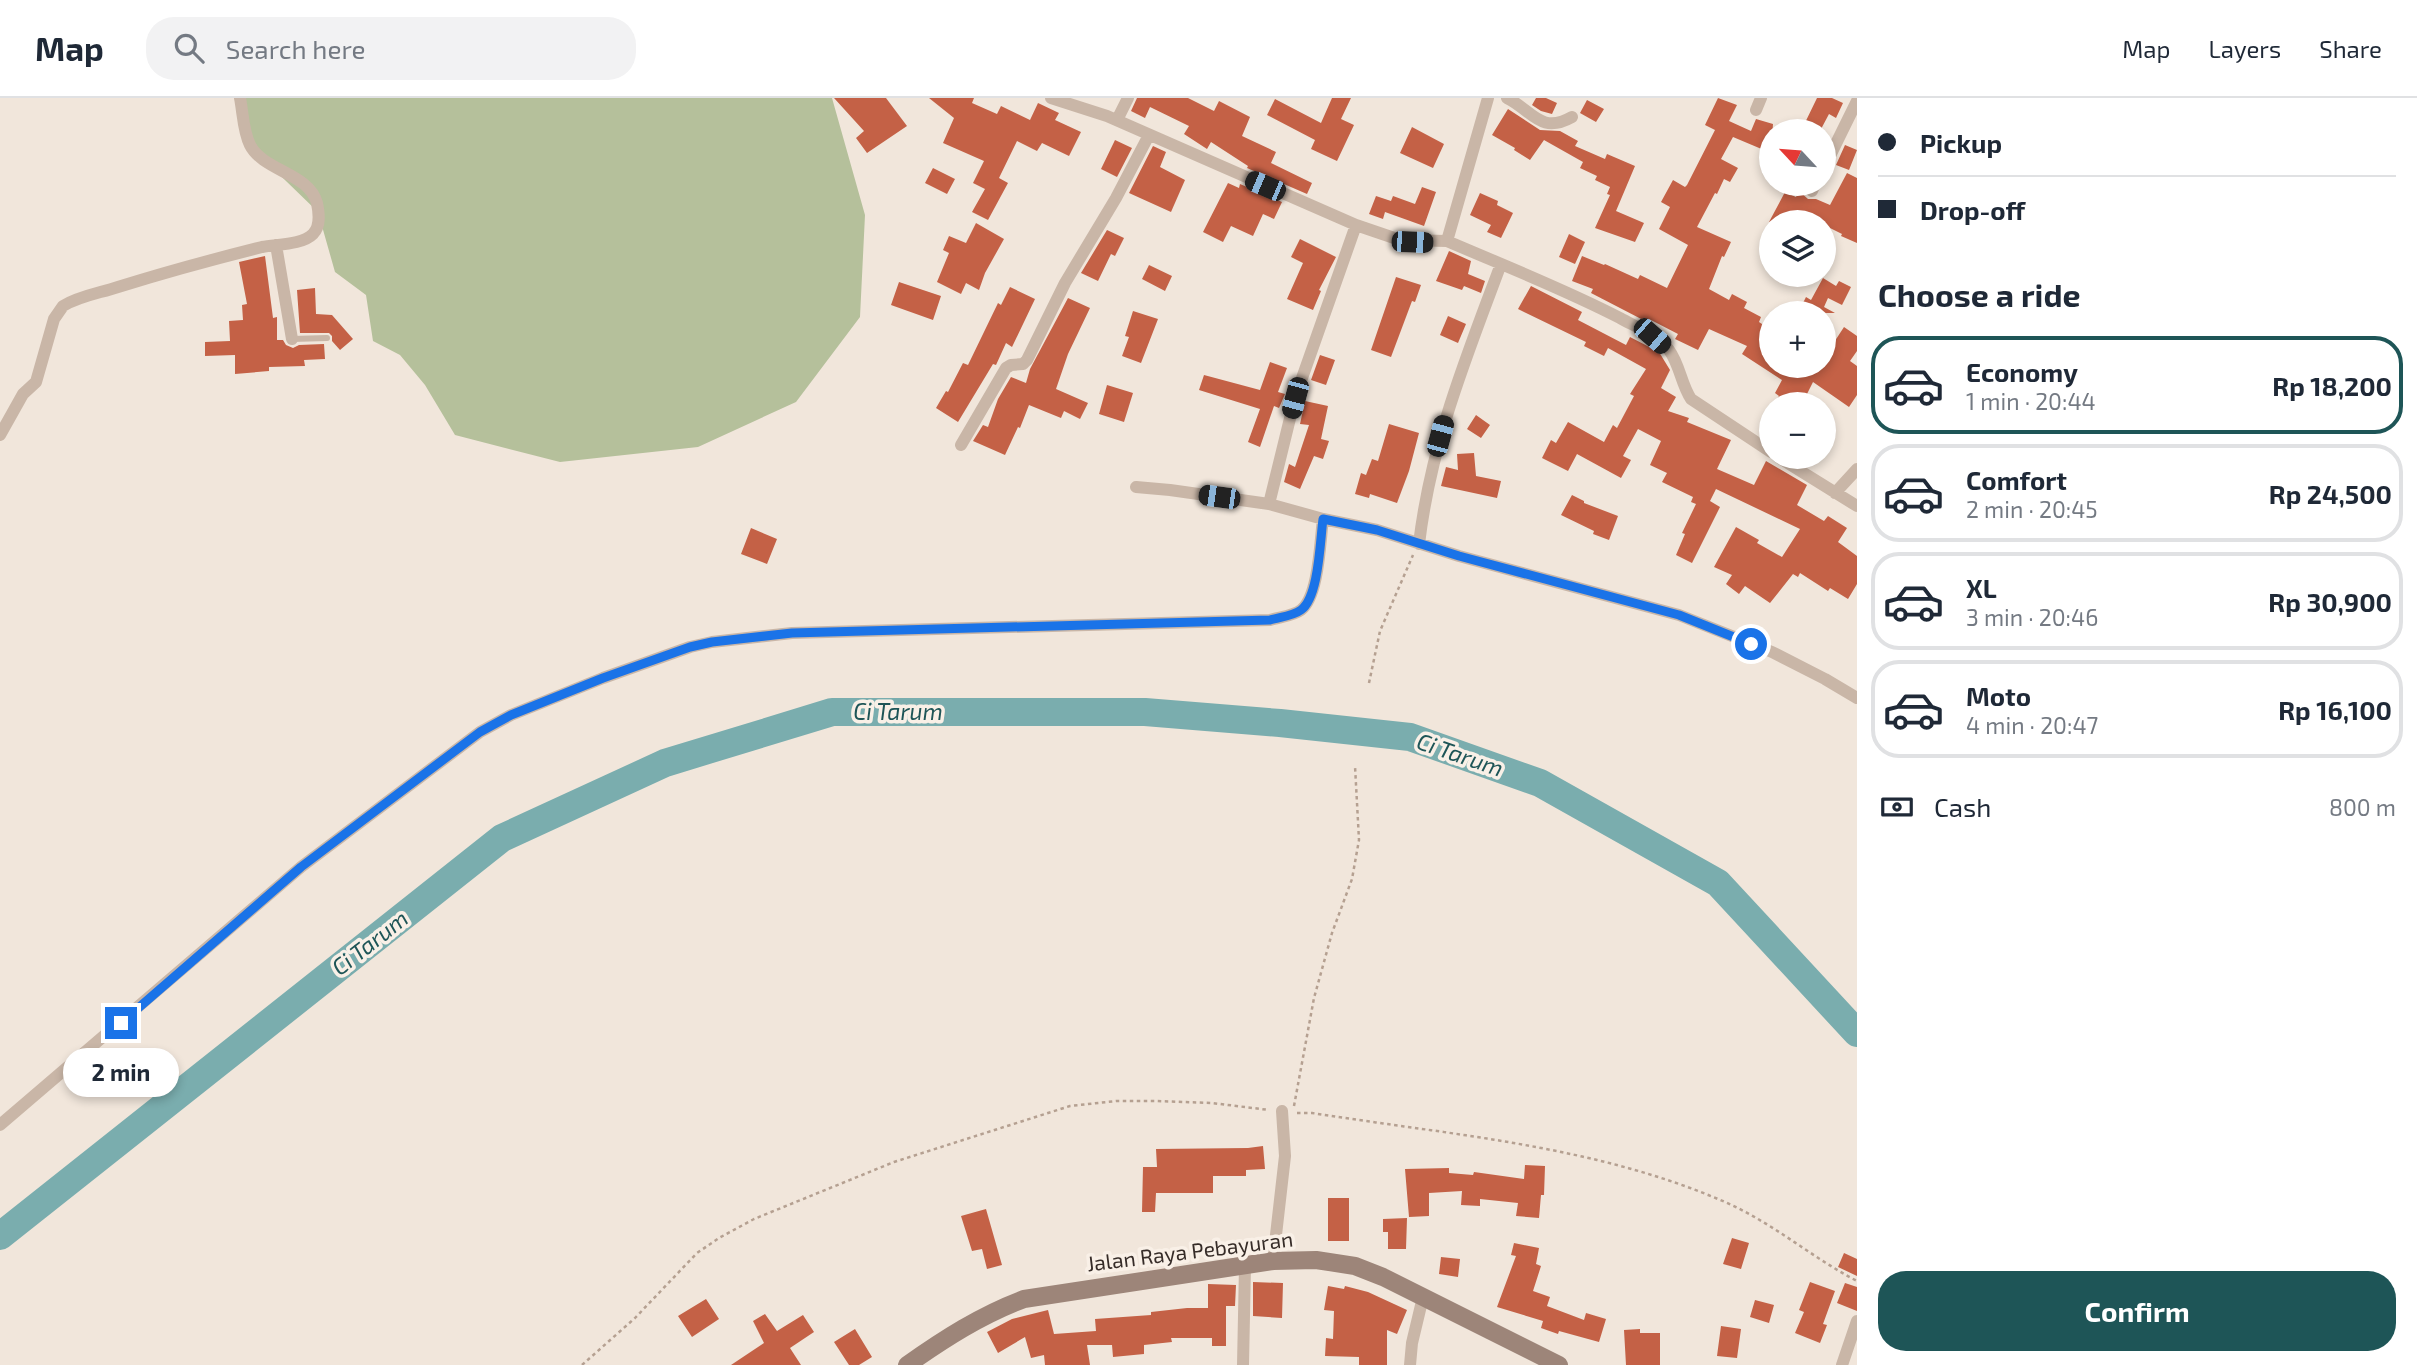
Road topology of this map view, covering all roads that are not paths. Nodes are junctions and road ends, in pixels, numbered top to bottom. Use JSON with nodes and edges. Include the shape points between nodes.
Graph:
{"nodes":[{"id":1,"x":240,"y":98,"type":"edge"},
{"id":2,"x":1051,"y":98,"type":"edge"},
{"id":3,"x":1128,"y":98,"type":"edge"},
{"id":4,"x":1488,"y":98,"type":"edge"},
{"id":5,"x":1507,"y":98,"type":"edge"},
{"id":6,"x":1857,"y":101,"type":"edge"},
{"id":7,"x":1572,"y":117,"type":"dead end"},
{"id":8,"x":1117,"y":120,"type":"junction"},
{"id":9,"x":1149,"y":135,"type":"junction"},
{"id":10,"x":1836,"y":144,"type":"edge"},
{"id":11,"x":1356,"y":225,"type":"junction"},
{"id":12,"x":1447,"y":241,"type":"junction"},
{"id":13,"x":276,"y":245,"type":"junction"},
{"id":14,"x":1501,"y":264,"type":"junction"},
{"id":15,"x":327,"y":338,"type":"dead end"},
{"id":16,"x":292,"y":339,"type":"joint"},
{"id":17,"x":0,"y":435,"type":"edge"},
{"id":18,"x":1759,"y":444,"type":"edge"},
{"id":19,"x":961,"y":445,"type":"dead end"},
{"id":20,"x":1798,"y":469,"type":"edge"},
{"id":21,"x":1857,"y":469,"type":"edge"},
{"id":22,"x":1136,"y":487,"type":"dead end"},
{"id":23,"x":1835,"y":493,"type":"junction"},
{"id":24,"x":1269,"y":504,"type":"junction"},
{"id":25,"x":1857,"y":506,"type":"edge"},
{"id":26,"x":1323,"y":519,"type":"junction"},
{"id":27,"x":1419,"y":544,"type":"junction"},
{"id":28,"x":1857,"y":698,"type":"edge"},
{"id":29,"x":1282,"y":1111,"type":"road end"},
{"id":30,"x":0,"y":1125,"type":"edge"},
{"id":31,"x":1273,"y":1261,"type":"junction"},
{"id":32,"x":1245,"y":1266,"type":"junction"},
{"id":33,"x":1423,"y":1297,"type":"junction"},
{"id":34,"x":1857,"y":1321,"type":"edge"},
{"id":35,"x":907,"y":1365,"type":"edge"},
{"id":36,"x":1243,"y":1365,"type":"edge"},
{"id":37,"x":1410,"y":1365,"type":"edge"},
{"id":38,"x":1559,"y":1365,"type":"edge"},
{"id":39,"x":1842,"y":1365,"type":"edge"}],
"edges":[{"from":1,"to":13,"type":"street","via":[[251,147],[298,180],[316,201],[319,222],[313,234]]},
{"from":2,"to":8,"type":"street"},
{"from":3,"to":8,"type":"street"},
{"from":4,"to":12,"type":"street"},
{"from":5,"to":7,"type":"street","via":[[1551,125]]},
{"from":6,"to":10,"type":"street"},
{"from":8,"to":9,"type":"street"},
{"from":9,"to":11,"type":"street"},
{"from":9,"to":19,"type":"street","via":[[1027,360],[1006,368]]},
{"from":11,"to":12,"type":"street","via":[[1400,240]]},
{"from":11,"to":24,"type":"street","via":[[1295,398]]},
{"from":12,"to":14,"type":"street"},
{"from":13,"to":16,"type":"street"},
{"from":13,"to":17,"type":"street","via":[[166,272],[63,306],[51,327],[36,382],[23,394]]},
{"from":14,"to":18,"type":"street","via":[[1652,336],[1669,351],[1691,399]]},
{"from":14,"to":27,"type":"street","via":[[1447,411],[1424,503]]},
{"from":15,"to":16,"type":"lane"},
{"from":20,"to":23,"type":"street"},
{"from":21,"to":23,"type":"street"},
{"from":22,"to":24,"type":"street"},
{"from":23,"to":25,"type":"street"},
{"from":24,"to":26,"type":"street"},
{"from":26,"to":27,"type":"street"},
{"from":26,"to":30,"type":"street","via":[[1308,603],[1293,614],[1270,620],[792,633],[712,642],[511,715],[480,732],[301,867]]},
{"from":27,"to":28,"type":"street","via":[[1679,615],[1782,657]]},
{"from":29,"to":31,"type":"street","via":[[1286,1156]]},
{"from":31,"to":32,"type":"main road","name":"Jalan Raya Pebayuran"},
{"from":31,"to":33,"type":"main road","name":"Jalan Raya Pebayuran","via":[[1316,1260],[1355,1266]]},
{"from":32,"to":35,"type":"main road","name":"Jalan Raya Pebayuran","via":[[1024,1299],[951,1335]]},
{"from":32,"to":36,"type":"street"},
{"from":33,"to":37,"type":"street"},
{"from":33,"to":38,"type":"main road","name":"Jalan Raya Pebayuran"},
{"from":34,"to":39,"type":"street"}]}
